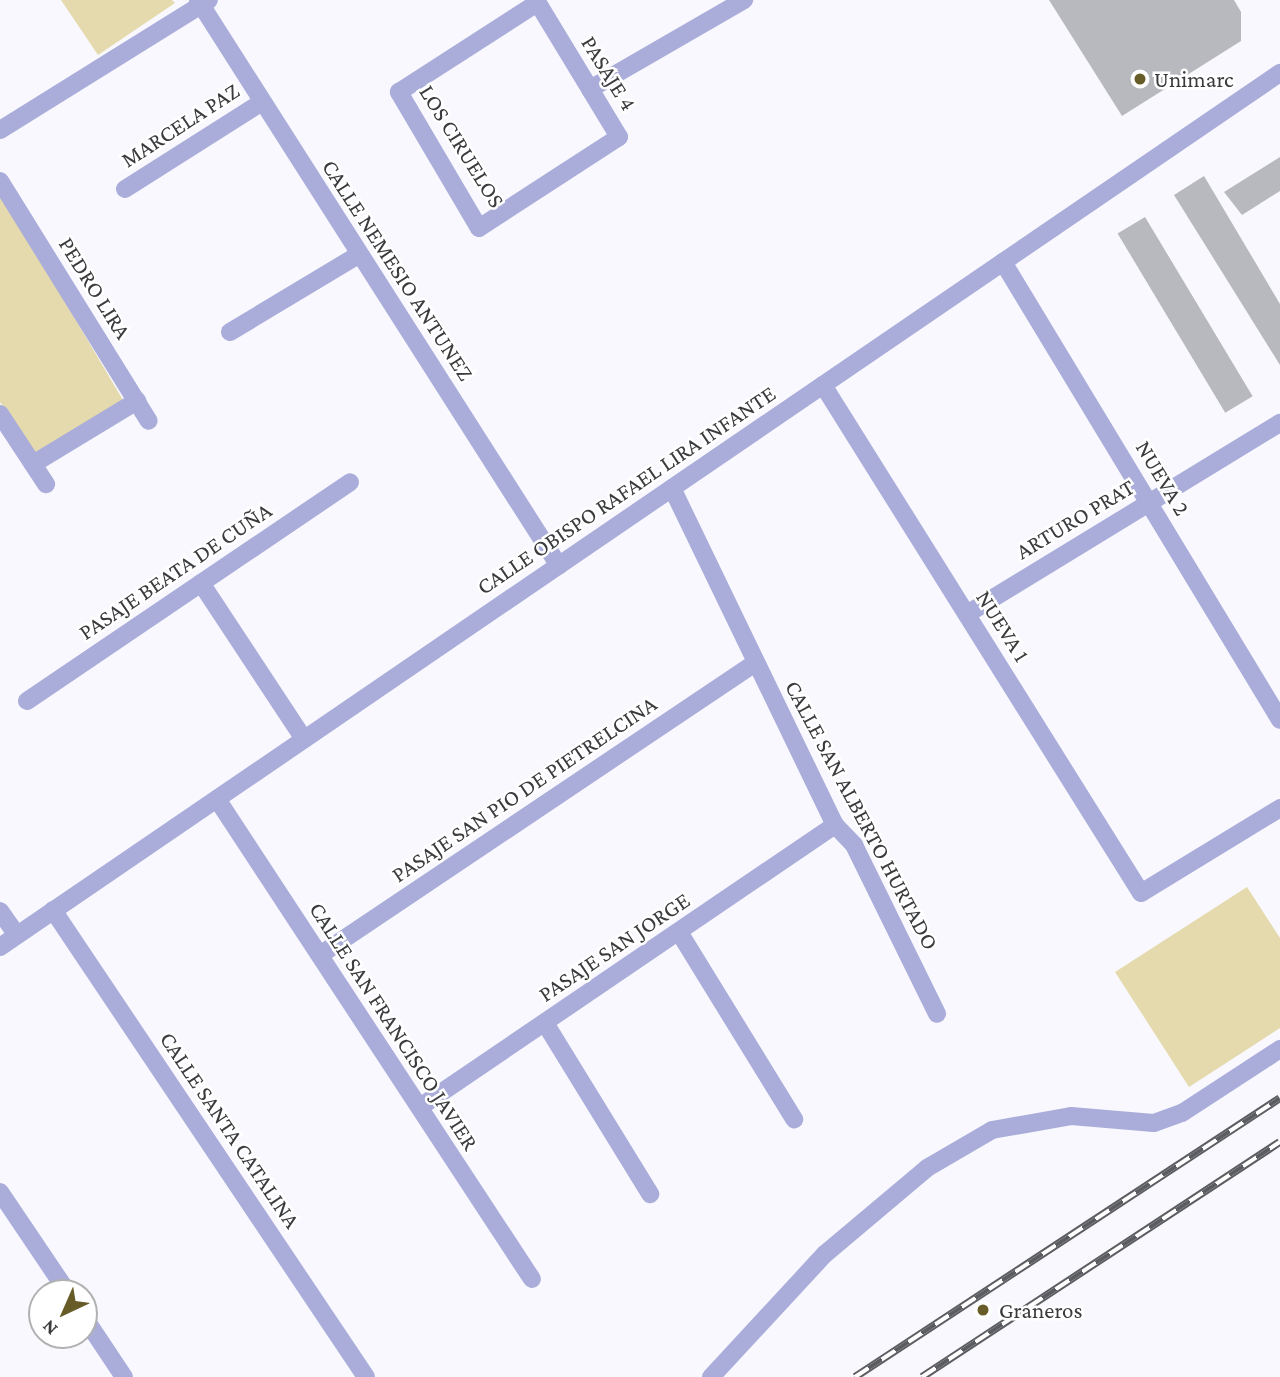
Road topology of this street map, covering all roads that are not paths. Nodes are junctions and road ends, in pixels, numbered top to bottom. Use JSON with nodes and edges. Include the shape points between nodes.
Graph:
{"nodes":[{"id":1,"x":744,"y":0,"type":"edge"},
{"id":2,"x":536,"y":1,"type":"edge"},
{"id":3,"x":202,"y":2,"type":"edge"},
{"id":4,"x":1280,"y":74,"type":"edge"},
{"id":5,"x":590,"y":89,"type":"junction"},
{"id":6,"x":262,"y":102,"type":"junction"},
{"id":7,"x":0,"y":130,"type":"edge"},
{"id":8,"x":619,"y":137,"type":"joint"},
{"id":9,"x":0,"y":181,"type":"edge"},
{"id":10,"x":125,"y":190,"type":"dead end"},
{"id":11,"x":358,"y":255,"type":"junction"},
{"id":12,"x":1003,"y":262,"type":"junction"},
{"id":13,"x":230,"y":332,"type":"dead end"},
{"id":14,"x":823,"y":385,"type":"junction"},
{"id":15,"x":136,"y":401,"type":"junction"},
{"id":16,"x":0,"y":414,"type":"edge"},
{"id":17,"x":149,"y":421,"type":"dead end"},
{"id":18,"x":1280,"y":423,"type":"edge"},
{"id":19,"x":33,"y":464,"type":"junction"},
{"id":20,"x":350,"y":482,"type":"dead end"},
{"id":21,"x":46,"y":484,"type":"dead end"},
{"id":22,"x":672,"y":488,"type":"junction"},
{"id":23,"x":1149,"y":502,"type":"junction"},
{"id":24,"x":559,"y":565,"type":"junction"},
{"id":25,"x":201,"y":583,"type":"junction"},
{"id":26,"x":967,"y":614,"type":"junction"},
{"id":27,"x":755,"y":663,"type":"junction"},
{"id":28,"x":27,"y":701,"type":"dead end"},
{"id":29,"x":1280,"y":720,"type":"edge"},
{"id":30,"x":304,"y":739,"type":"junction"},
{"id":31,"x":217,"y":799,"type":"junction"},
{"id":32,"x":1280,"y":808,"type":"edge"},
{"id":33,"x":835,"y":825,"type":"junction"},
{"id":34,"x":53,"y":910,"type":"junction"},
{"id":35,"x":0,"y":911,"type":"edge"},
{"id":36,"x":679,"y":932,"type":"junction"},
{"id":37,"x":17,"y":935,"type":"junction"},
{"id":38,"x":0,"y":947,"type":"edge"},
{"id":39,"x":320,"y":955,"type":"junction"},
{"id":40,"x":937,"y":1014,"type":"dead end"},
{"id":41,"x":545,"y":1023,"type":"junction"},
{"id":42,"x":1280,"y":1049,"type":"edge"},
{"id":43,"x":420,"y":1107,"type":"junction"},
{"id":44,"x":793,"y":1119,"type":"dead end"},
{"id":45,"x":0,"y":1192,"type":"edge"},
{"id":46,"x":650,"y":1194,"type":"dead end"},
{"id":47,"x":59,"y":1279,"type":"edge"},
{"id":48,"x":532,"y":1279,"type":"dead end"},
{"id":49,"x":98,"y":1338,"type":"edge"},
{"id":50,"x":124,"y":1377,"type":"edge"},
{"id":51,"x":366,"y":1377,"type":"edge"},
{"id":52,"x":711,"y":1377,"type":"edge"}],
"edges":[{"from":1,"to":5,"type":"street"},
{"from":2,"to":5,"type":"street","name":"PASAJE 4"},
{"from":2,"to":8,"type":"street","name":"LOS CIRUELOS","via":[[399,92],[479,228]]},
{"from":3,"to":6,"type":"street","name":"CALLE NEMESIO ANTUNEZ"},
{"from":3,"to":7,"type":"street"},
{"from":4,"to":12,"type":"street","name":"CALLE OBISPO RAFAEL LIRA INFANTE"},
{"from":5,"to":8,"type":"street","name":"PASAJE 4"},
{"from":6,"to":10,"type":"street","name":"MARCELA PAZ"},
{"from":6,"to":11,"type":"street","name":"CALLE NEMESIO ANTUNEZ"},
{"from":9,"to":15,"type":"street","name":"PEDRO LIRA"},
{"from":11,"to":13,"type":"street"},
{"from":11,"to":24,"type":"street","name":"CALLE NEMESIO ANTUNEZ"},
{"from":12,"to":14,"type":"street","name":"CALLE OBISPO RAFAEL LIRA INFANTE"},
{"from":12,"to":23,"type":"street","name":"NUEVA 2"},
{"from":14,"to":22,"type":"street","name":"CALLE OBISPO RAFAEL LIRA INFANTE"},
{"from":14,"to":26,"type":"street","name":"NUEVA 1"},
{"from":15,"to":17,"type":"street","name":"PEDRO LIRA"},
{"from":15,"to":19,"type":"street"},
{"from":16,"to":19,"type":"street"},
{"from":18,"to":23,"type":"street","name":"ARTURO PRAT"},
{"from":19,"to":21,"type":"street"},
{"from":20,"to":25,"type":"street","name":"PASAJE BEATA DE CUÑA"},
{"from":22,"to":24,"type":"street","name":"CALLE OBISPO RAFAEL LIRA INFANTE"},
{"from":22,"to":27,"type":"street","name":"CALLE SAN ALBERTO HURTADO"},
{"from":23,"to":26,"type":"street","name":"ARTURO PRAT"},
{"from":23,"to":29,"type":"street","name":"NUEVA 2"},
{"from":24,"to":30,"type":"street","name":"CALLE OBISPO RAFAEL LIRA INFANTE"},
{"from":25,"to":28,"type":"street","name":"PASAJE BEATA DE CUÑA"},
{"from":25,"to":30,"type":"street"},
{"from":26,"to":32,"type":"street","name":"NUEVA 1","via":[[1141,893]]},
{"from":27,"to":33,"type":"street","name":"CALLE SAN ALBERTO HURTADO"},
{"from":27,"to":39,"type":"street","name":"PASAJE SAN PIO DE PIETRELCINA"},
{"from":30,"to":31,"type":"street","name":"CALLE OBISPO RAFAEL LIRA INFANTE"},
{"from":31,"to":34,"type":"street","name":"CALLE OBISPO RAFAEL LIRA INFANTE"},
{"from":31,"to":39,"type":"street","name":"CALLE SAN FRANCISCO JAVIER"},
{"from":33,"to":36,"type":"street","name":"PASAJE SAN JORGE"},
{"from":33,"to":40,"type":"street","name":"CALLE SAN ALBERTO HURTADO","via":[[854,845]]},
{"from":34,"to":37,"type":"street","name":"CALLE OBISPO RAFAEL LIRA INFANTE"},
{"from":34,"to":51,"type":"street","name":"CALLE SANTA CATALINA"},
{"from":35,"to":37,"type":"street"},
{"from":36,"to":41,"type":"street","name":"PASAJE SAN JORGE"},
{"from":36,"to":44,"type":"street"},
{"from":37,"to":38,"type":"street","name":"CALLE OBISPO RAFAEL LIRA INFANTE"},
{"from":39,"to":43,"type":"street","name":"CALLE SAN FRANCISCO JAVIER"},
{"from":41,"to":43,"type":"street","name":"PASAJE SAN JORGE"},
{"from":41,"to":46,"type":"street"},
{"from":42,"to":52,"type":"street","via":[[1182,1113],[1154,1123],[1071,1116],[992,1130],[928,1168],[825,1254]]},
{"from":43,"to":48,"type":"street","name":"CALLE SAN FRANCISCO JAVIER"},
{"from":45,"to":47,"type":"street"},
{"from":49,"to":50,"type":"street"}]}
